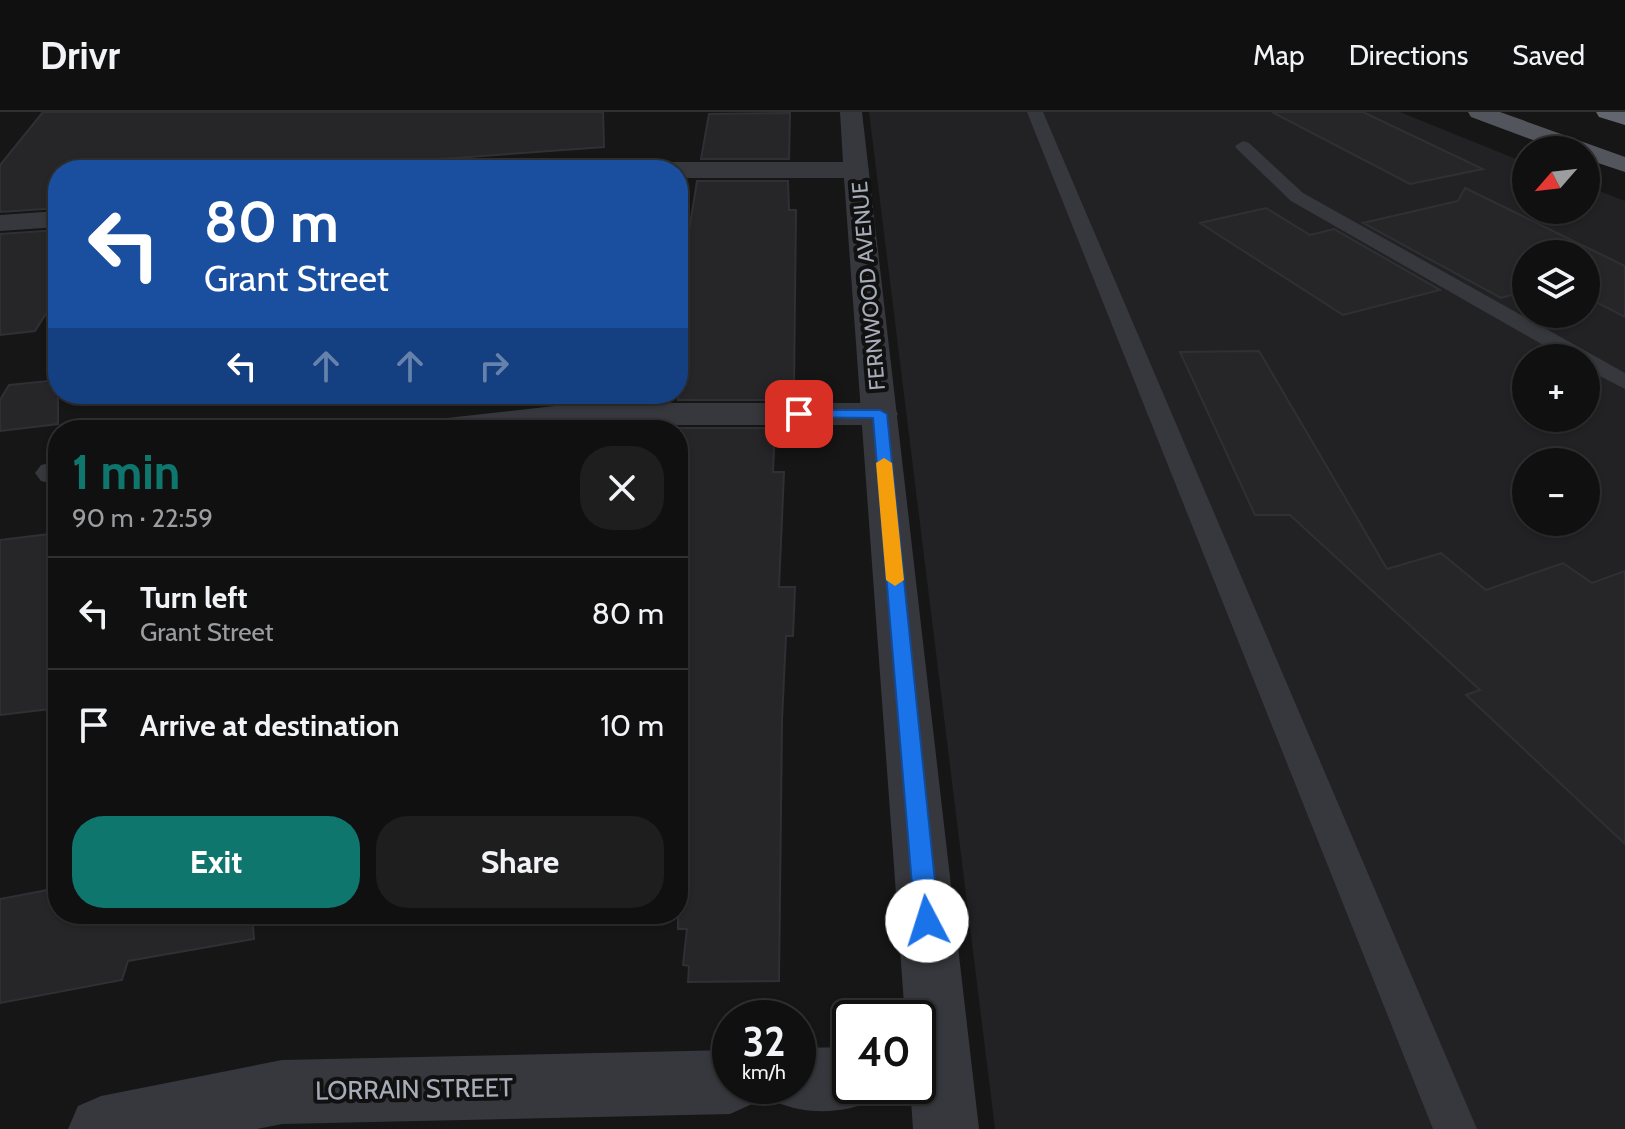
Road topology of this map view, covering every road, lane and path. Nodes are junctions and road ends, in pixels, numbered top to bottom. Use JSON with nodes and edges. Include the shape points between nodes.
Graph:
{"nodes":[{"id":1,"x":851,"y":112,"type":"edge"},
{"id":2,"x":1035,"y":112,"type":"edge"},
{"id":3,"x":1479,"y":112,"type":"edge"},
{"id":4,"x":1607,"y":112,"type":"edge"},
{"id":5,"x":1625,"y":118,"type":"edge"},
{"id":6,"x":1545,"y":136,"type":"edge"},
{"id":7,"x":1243,"y":146,"type":"dead end"},
{"id":8,"x":1600,"y":156,"type":"edge"},
{"id":9,"x":1625,"y":165,"type":"edge"},
{"id":10,"x":688,"y":170,"type":"edge"},
{"id":11,"x":857,"y":170,"type":"junction"},
{"id":12,"x":48,"y":220,"type":"edge"},
{"id":13,"x":0,"y":223,"type":"edge"},
{"id":14,"x":1557,"y":344,"type":"edge"},
{"id":15,"x":1600,"y":368,"type":"edge"},
{"id":16,"x":1625,"y":382,"type":"edge"},
{"id":17,"x":880,"y":414,"type":"junction"},
{"id":18,"x":527,"y":420,"type":"edge"},
{"id":19,"x":927,"y":1000,"type":"edge"},
{"id":20,"x":712,"y":1082,"type":"edge"},
{"id":21,"x":101,"y":1129,"type":"edge"},
{"id":22,"x":1455,"y":1129,"type":"edge"}],
"edges":[{"from":1,"to":11,"type":"street","name":"FERNWOOD AVENUE"},
{"from":2,"to":22,"type":"lane"},
{"from":3,"to":6,"type":"main road"},
{"from":4,"to":5,"type":"highway"},
{"from":7,"to":14,"type":"lane","via":[[1297,197]]},
{"from":8,"to":9,"type":"main road"},
{"from":10,"to":11,"type":"street"},
{"from":11,"to":17,"type":"street","name":"FERNWOOD AVENUE"},
{"from":12,"to":13,"type":"street"},
{"from":15,"to":16,"type":"lane"},
{"from":17,"to":18,"type":"street","via":[[581,414]]},
{"from":17,"to":19,"type":"street","name":"FERNWOOD AVENUE"},
{"from":20,"to":21,"type":"street","name":"LORRAIN STREET","via":[[282,1092]]}]}
